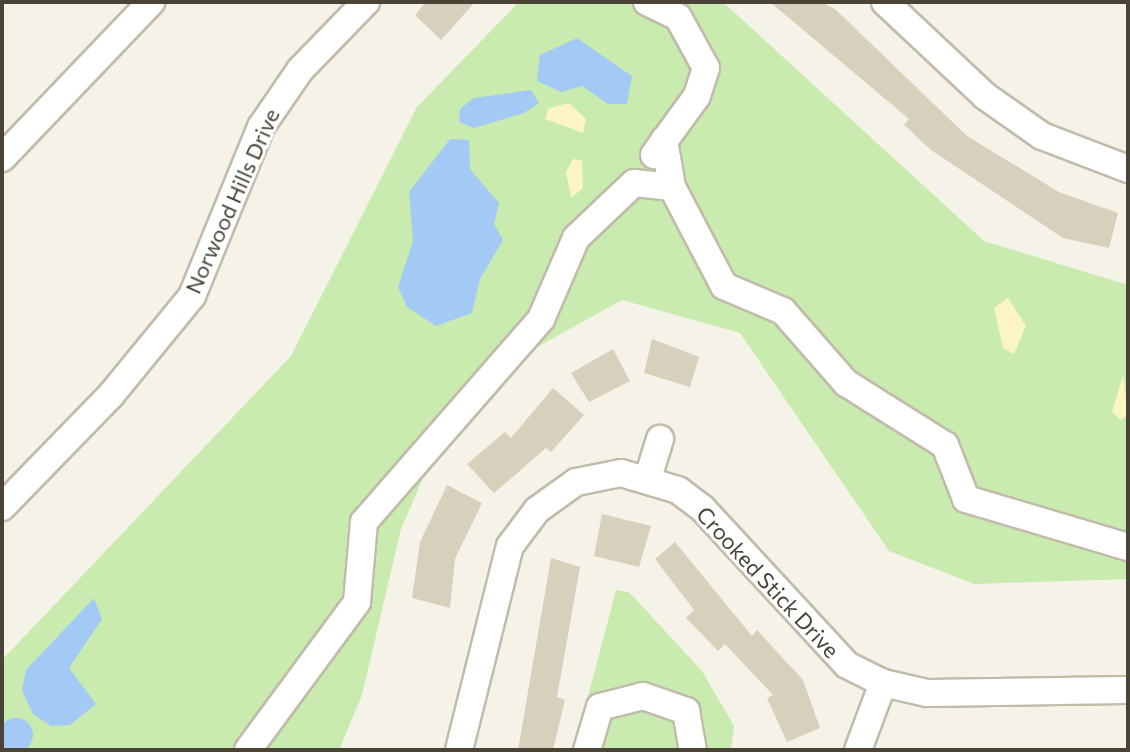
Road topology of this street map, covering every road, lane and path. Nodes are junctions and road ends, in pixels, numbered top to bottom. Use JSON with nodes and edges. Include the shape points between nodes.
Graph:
{"nodes":[{"id":1,"x":151,"y":2,"type":"edge"},
{"id":2,"x":366,"y":2,"type":"edge"},
{"id":3,"x":647,"y":2,"type":"edge"},
{"id":4,"x":885,"y":2,"type":"edge"},
{"id":5,"x":664,"y":140,"type":"junction"},
{"id":6,"x":2,"y":158,"type":"edge"},
{"id":7,"x":1128,"y":169,"type":"edge"},
{"id":8,"x":634,"y":183,"type":"junction"},
{"id":9,"x":672,"y":187,"type":"junction"},
{"id":10,"x":660,"y":439,"type":"dead end"},
{"id":11,"x":648,"y":478,"type":"junction"},
{"id":12,"x":2,"y":507,"type":"edge"},
{"id":13,"x":1128,"y":547,"type":"edge"},
{"id":14,"x":883,"y":683,"type":"junction"},
{"id":15,"x":1128,"y":690,"type":"edge"},
{"id":16,"x":248,"y":750,"type":"edge"},
{"id":17,"x":459,"y":750,"type":"edge"},
{"id":18,"x":587,"y":750,"type":"edge"},
{"id":19,"x":693,"y":750,"type":"edge"},
{"id":20,"x":858,"y":750,"type":"edge"}],
"edges":[{"from":1,"to":6,"type":"street"},
{"from":2,"to":12,"type":"street","name":"Norwood Hills Drive","via":[[300,70],[261,127],[186,304]]},
{"from":3,"to":5,"type":"street","via":[[678,17],[706,68],[697,96]]},
{"from":4,"to":7,"type":"street","via":[[985,96],[1042,136]]},
{"from":5,"to":8,"type":"street"},
{"from":5,"to":9,"type":"street"},
{"from":8,"to":9,"type":"street"},
{"from":8,"to":16,"type":"street","via":[[568,249],[541,319],[364,522],[357,602]]},
{"from":9,"to":13,"type":"street","via":[[724,286],[783,311],[846,383],[945,445],[966,499]]},
{"from":10,"to":11,"type":"street"},
{"from":11,"to":14,"type":"street","name":"Crooked Stick Drive","via":[[703,509],[847,665]]},
{"from":11,"to":17,"type":"street","name":"Crooked Stick Drive","via":[[621,473],[576,482],[537,510],[510,546]]},
{"from":14,"to":15,"type":"street","name":"Crooked Stick Drive","via":[[927,693]]},
{"from":14,"to":20,"type":"street"},
{"from":18,"to":19,"type":"street","via":[[600,707],[643,696],[686,711]]}]}
